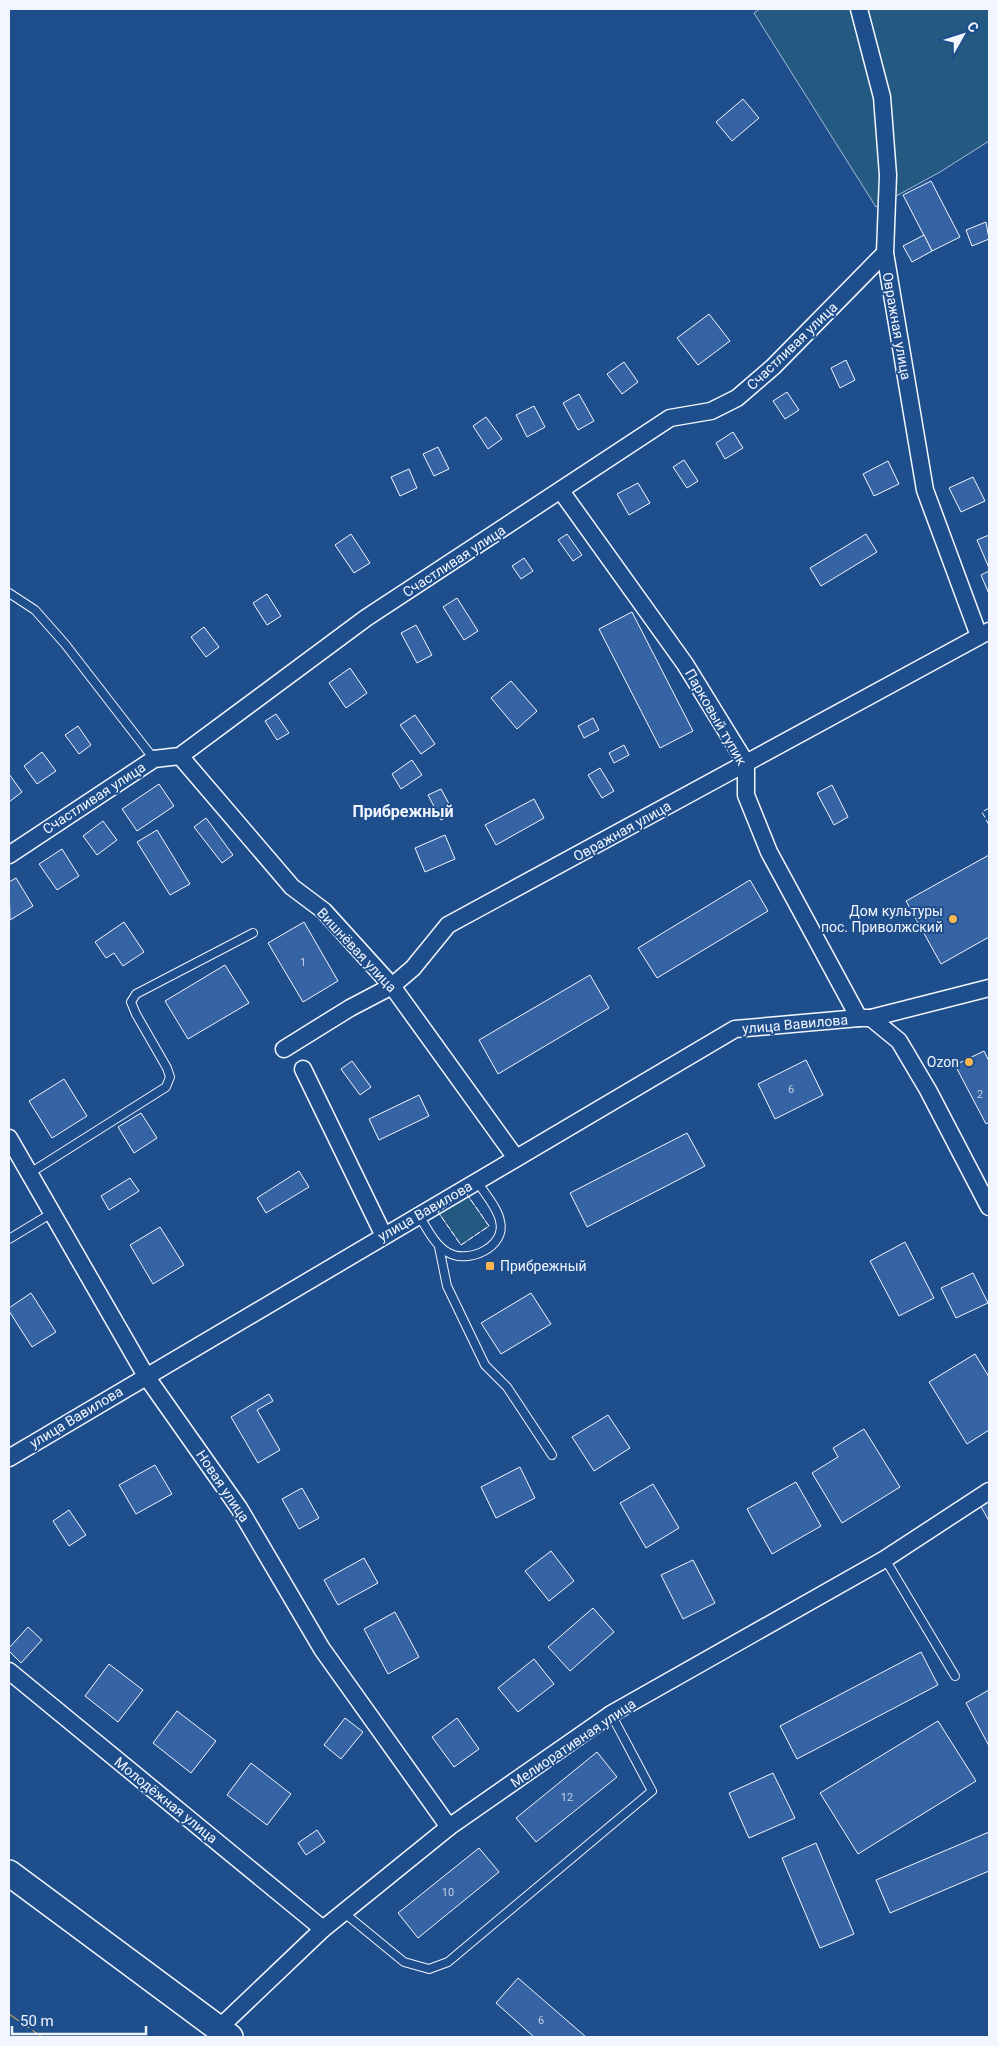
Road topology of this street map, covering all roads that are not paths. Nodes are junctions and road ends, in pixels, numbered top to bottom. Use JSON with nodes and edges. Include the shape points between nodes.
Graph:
{"nodes":[{"id":1,"x":859,"y":9,"type":"edge"},
{"id":2,"x":885,"y":252,"type":"junction"},
{"id":3,"x":561,"y":492,"type":"junction"},
{"id":4,"x":9,"y":593,"type":"edge"},
{"id":5,"x":984,"y":633,"type":"edge"},
{"id":6,"x":180,"y":756,"type":"junction"},
{"id":7,"x":154,"y":759,"type":"junction"},
{"id":8,"x":746,"y":764,"type":"junction"},
{"id":9,"x":9,"y":855,"type":"edge"},
{"id":10,"x":253,"y":932,"type":"dead end"},
{"id":11,"x":392,"y":986,"type":"junction"},
{"id":12,"x":989,"y":988,"type":"edge"},
{"id":13,"x":865,"y":1018,"type":"junction"},
{"id":14,"x":284,"y":1049,"type":"dead end"},
{"id":15,"x":303,"y":1069,"type":"dead end"},
{"id":16,"x":9,"y":1138,"type":"edge"},
{"id":17,"x":516,"y":1158,"type":"junction"},
{"id":18,"x":30,"y":1174,"type":"junction"},
{"id":19,"x":477,"y":1181,"type":"junction"},
{"id":20,"x":984,"y":1189,"type":"edge"},
{"id":21,"x":989,"y":1207,"type":"edge"},
{"id":22,"x":53,"y":1212,"type":"junction"},
{"id":23,"x":419,"y":1216,"type":"junction"},
{"id":24,"x":384,"y":1236,"type":"junction"},
{"id":25,"x":9,"y":1239,"type":"edge"},
{"id":26,"x":439,"y":1247,"type":"junction"},
{"id":27,"x":146,"y":1376,"type":"junction"},
{"id":28,"x":552,"y":1455,"type":"dead end"},
{"id":29,"x":9,"y":1458,"type":"edge"},
{"id":30,"x":989,"y":1491,"type":"edge"},
{"id":31,"x":885,"y":1559,"type":"junction"},
{"id":32,"x":9,"y":1671,"type":"edge"},
{"id":33,"x":955,"y":1676,"type":"dead end"},
{"id":34,"x":611,"y":1714,"type":"junction"},
{"id":35,"x":450,"y":1827,"type":"junction"},
{"id":36,"x":9,"y":1873,"type":"edge"},
{"id":37,"x":343,"y":1912,"type":"junction"},
{"id":38,"x":323,"y":1929,"type":"junction"},
{"id":39,"x":224,"y":2033,"type":"edge"}],
"edges":[{"from":1,"to":2,"type":"street","name":"Овражная улица","via":[[882,97],[888,174]]},
{"from":2,"to":3,"type":"street","name":"Счастливая улица","via":[[773,367],[738,398],[711,411],[670,418]]},
{"from":2,"to":5,"type":"street","name":"Овражная улица","via":[[925,490]]},
{"from":3,"to":6,"type":"street","name":"Счастливая улица","via":[[366,618]]},
{"from":3,"to":8,"type":"street","name":"Парковый тупик","via":[[685,664]]},
{"from":4,"to":7,"type":"lane","via":[[35,610],[59,637]]},
{"from":5,"to":8,"type":"street","name":"Овражная улица"},
{"from":6,"to":7,"type":"street","name":"Счастливая улица"},
{"from":6,"to":11,"type":"street","name":"Вишнёвая улица","via":[[292,887],[324,911]]},
{"from":7,"to":9,"type":"street","name":"Счастливая улица"},
{"from":8,"to":11,"type":"street","name":"Овражная улица","via":[[448,926],[413,968]]},
{"from":8,"to":13,"type":"street","name":"Парковый тупик","via":[[746,795],[769,852]]},
{"from":10,"to":18,"type":"lane","via":[[136,994],[131,1002],[136,1014],[168,1068],[170,1077],[166,1087]]},
{"from":11,"to":14,"type":"street","name":"Овражная улица"},
{"from":11,"to":17,"type":"street","name":"Вишнёвая улица"},
{"from":12,"to":13,"type":"street","name":"улица Вавилова"},
{"from":13,"to":17,"type":"street","name":"улица Вавилова","via":[[735,1029]]},
{"from":13,"to":20,"type":"street","name":"Парковый тупик","via":[[899,1041]]},
{"from":15,"to":24,"type":"street"},
{"from":16,"to":18,"type":"street","name":"Новая улица"},
{"from":17,"to":19,"type":"street","name":"улица Вавилова"},
{"from":18,"to":22,"type":"street","name":"Новая улица"},
{"from":19,"to":23,"type":"street","name":"улица Вавилова"},
{"from":19,"to":26,"type":"lane","via":[[500,1219],[498,1240],[465,1258]]},
{"from":20,"to":21,"type":"street","name":"Парковый тупик"},
{"from":22,"to":25,"type":"lane"},
{"from":22,"to":27,"type":"street","name":"Новая улица"},
{"from":23,"to":24,"type":"street","name":"улица Вавилова"},
{"from":23,"to":26,"type":"lane"},
{"from":24,"to":27,"type":"street","name":"улица Вавилова"},
{"from":26,"to":28,"type":"lane","via":[[448,1286],[485,1365],[507,1387]]},
{"from":27,"to":29,"type":"street","name":"улица Вавилова"},
{"from":27,"to":35,"type":"street","name":"Новая улица","via":[[239,1508],[322,1649]]},
{"from":30,"to":31,"type":"street","name":"Мелиоративная улица"},
{"from":31,"to":33,"type":"lane"},
{"from":31,"to":34,"type":"street","name":"Мелиоративная улица"},
{"from":32,"to":38,"type":"street","name":"Молодёжная улица"},
{"from":34,"to":35,"type":"street","name":"Мелиоративная улица"},
{"from":34,"to":37,"type":"lane","via":[[652,1791],[448,1962],[429,1969],[404,1962]]},
{"from":35,"to":37,"type":"street","name":"Мелиоративная улица"},
{"from":36,"to":39,"type":"main road"},
{"from":37,"to":38,"type":"street","name":"Мелиоративная улица"},
{"from":38,"to":39,"type":"street","name":"Мелиоративная улица"}]}
